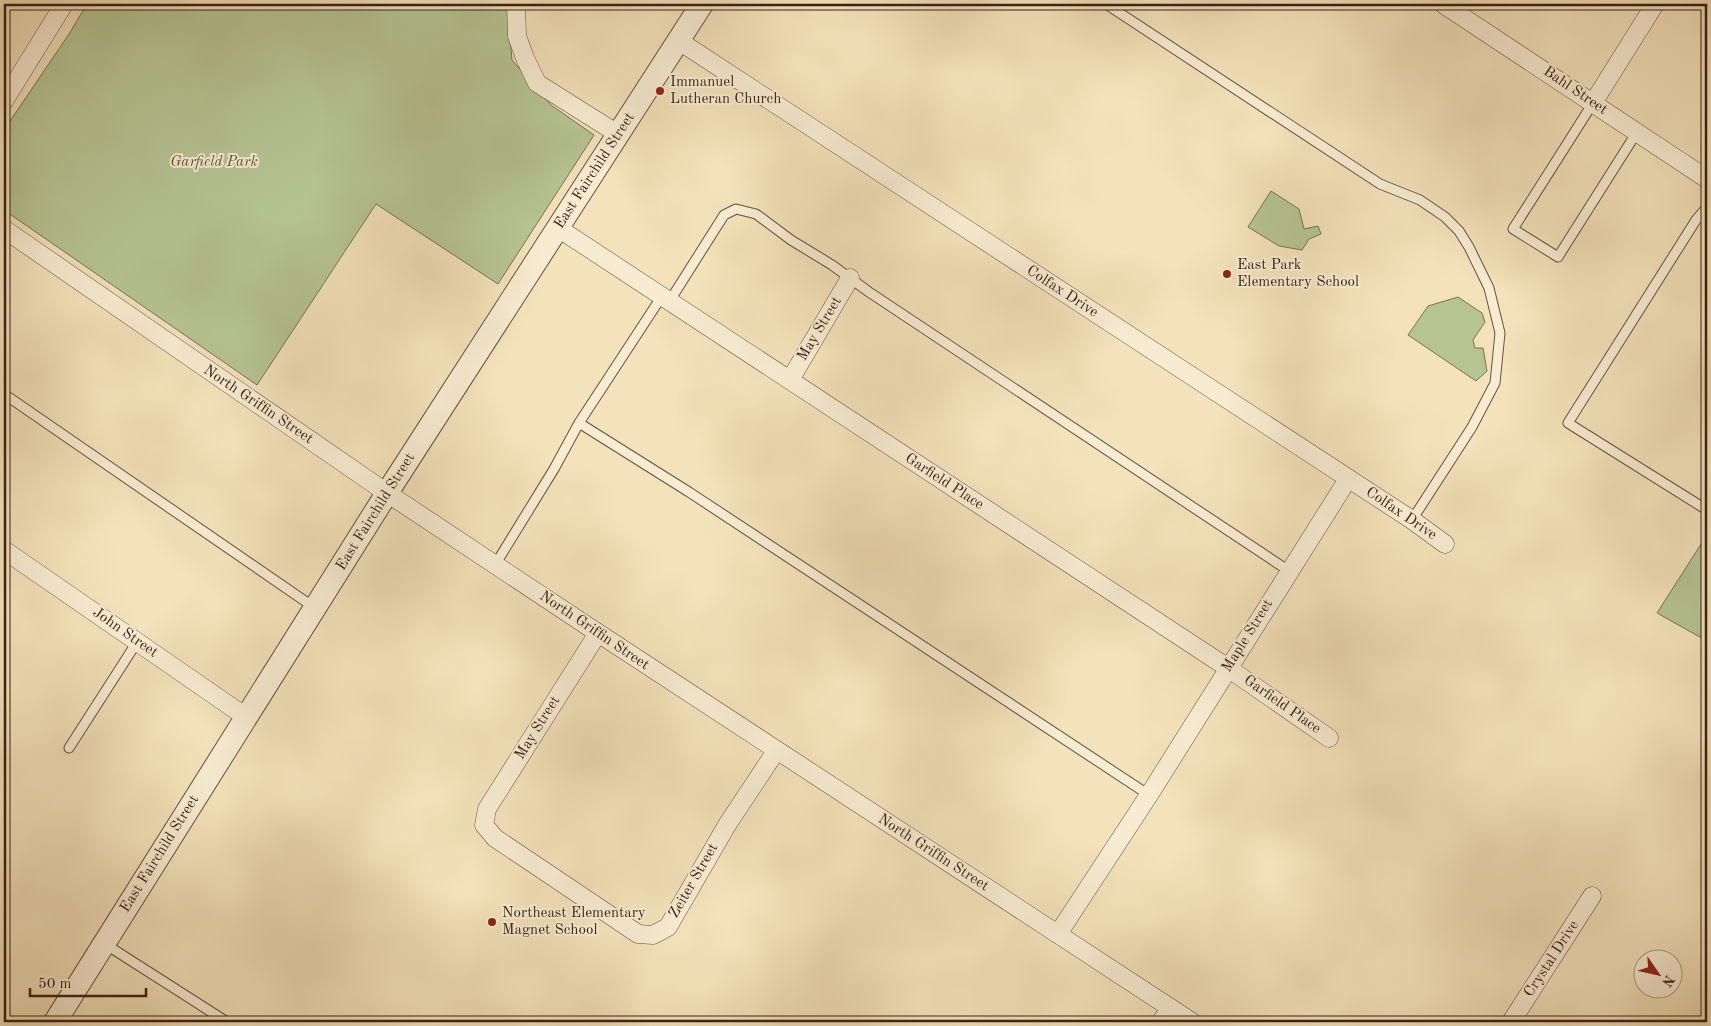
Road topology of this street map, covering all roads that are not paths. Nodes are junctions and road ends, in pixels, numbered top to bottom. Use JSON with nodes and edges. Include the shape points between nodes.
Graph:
{"nodes":[{"id":1,"x":64,"y":4,"type":"edge"},
{"id":2,"x":516,"y":4,"type":"edge"},
{"id":3,"x":702,"y":4,"type":"edge"},
{"id":4,"x":1106,"y":4,"type":"edge"},
{"id":5,"x":1443,"y":4,"type":"edge"},
{"id":6,"x":1655,"y":4,"type":"edge"},
{"id":7,"x":679,"y":40,"type":"junction"},
{"id":8,"x":4,"y":101,"type":"edge"},
{"id":9,"x":1593,"y":103,"type":"junction"},
{"id":10,"x":1637,"y":132,"type":"junction"},
{"id":11,"x":618,"y":134,"type":"junction"},
{"id":12,"x":1707,"y":179,"type":"edge"},
{"id":13,"x":1707,"y":207,"type":"edge"},
{"id":14,"x":558,"y":228,"type":"junction"},
{"id":15,"x":4,"y":229,"type":"edge"},
{"id":16,"x":850,"y":278,"type":"junction"},
{"id":17,"x":665,"y":299,"type":"junction"},
{"id":18,"x":790,"y":380,"type":"junction"},
{"id":19,"x":4,"y":394,"type":"edge"},
{"id":20,"x":579,"y":423,"type":"junction"},
{"id":21,"x":1348,"y":479,"type":"junction"},
{"id":22,"x":387,"y":493,"type":"junction"},
{"id":23,"x":1707,"y":510,"type":"edge"},
{"id":24,"x":1412,"y":520,"type":"junction"},
{"id":25,"x":1445,"y":544,"type":"dead end"},
{"id":26,"x":4,"y":550,"type":"edge"},
{"id":27,"x":495,"y":565,"type":"junction"},
{"id":28,"x":1289,"y":571,"type":"junction"},
{"id":29,"x":315,"y":608,"type":"junction"},
{"id":30,"x":598,"y":633,"type":"junction"},
{"id":31,"x":138,"y":642,"type":"junction"},
{"id":32,"x":1228,"y":668,"type":"junction"},
{"id":33,"x":246,"y":717,"type":"junction"},
{"id":34,"x":1329,"y":738,"type":"dead end"},
{"id":35,"x":69,"y":748,"type":"dead end"},
{"id":36,"x":776,"y":751,"type":"junction"},
{"id":37,"x":1148,"y":795,"type":"junction"},
{"id":38,"x":484,"y":825,"type":"joint"},
{"id":39,"x":1592,"y":896,"type":"dead end"},
{"id":40,"x":1058,"y":934,"type":"junction"},
{"id":41,"x":105,"y":944,"type":"junction"},
{"id":42,"x":1166,"y":1015,"type":"edge"},
{"id":43,"x":54,"y":1022,"type":"edge"},
{"id":44,"x":227,"y":1022,"type":"edge"},
{"id":45,"x":1192,"y":1022,"type":"edge"},
{"id":46,"x":1511,"y":1022,"type":"edge"}],
"edges":[{"from":1,"to":8,"type":"street"},
{"from":2,"to":11,"type":"street","via":[[516,36],[537,83]]},
{"from":3,"to":7,"type":"street","name":"East Fairchild Street"},
{"from":4,"to":24,"type":"lane","via":[[1380,184],[1420,200],[1445,217],[1470,248],[1489,288],[1500,333],[1495,382],[1472,427]]},
{"from":5,"to":9,"type":"street","name":"Bahl Street"},
{"from":6,"to":9,"type":"street"},
{"from":7,"to":11,"type":"street","name":"East Fairchild Street"},
{"from":7,"to":21,"type":"street","name":"Colfax Drive"},
{"from":9,"to":10,"type":"street","name":"Bahl Street"},
{"from":9,"to":10,"type":"lane","via":[[1514,229],[1558,257]]},
{"from":10,"to":12,"type":"street","name":"Bahl Street"},
{"from":11,"to":14,"type":"street","name":"East Fairchild Street"},
{"from":13,"to":23,"type":"lane","via":[[1568,423]]},
{"from":14,"to":17,"type":"street","name":"Garfield Place"},
{"from":14,"to":22,"type":"street","name":"East Fairchild Street"},
{"from":15,"to":22,"type":"street","name":"North Griffin Street"},
{"from":16,"to":17,"type":"lane","via":[[756,214],[736,209],[724,215]]},
{"from":16,"to":18,"type":"street","name":"May Street"},
{"from":16,"to":28,"type":"lane"},
{"from":17,"to":18,"type":"street","name":"Garfield Place"},
{"from":17,"to":20,"type":"lane"},
{"from":18,"to":32,"type":"street","name":"Garfield Place"},
{"from":19,"to":29,"type":"lane"},
{"from":20,"to":27,"type":"lane"},
{"from":20,"to":37,"type":"lane","via":[[697,497]]},
{"from":21,"to":24,"type":"street","name":"Colfax Drive"},
{"from":21,"to":28,"type":"street","name":"Maple Street"},
{"from":22,"to":27,"type":"street","name":"North Griffin Street"},
{"from":22,"to":29,"type":"street","name":"East Fairchild Street"},
{"from":24,"to":25,"type":"street","name":"Colfax Drive"},
{"from":26,"to":31,"type":"street","name":"John Street"},
{"from":27,"to":30,"type":"street","name":"North Griffin Street"},
{"from":28,"to":32,"type":"street","name":"Maple Street"},
{"from":29,"to":33,"type":"street","name":"East Fairchild Street"},
{"from":30,"to":36,"type":"street","name":"North Griffin Street"},
{"from":30,"to":38,"type":"street","name":"May Street","via":[[488,808]]},
{"from":31,"to":33,"type":"street","name":"John Street"},
{"from":31,"to":35,"type":"lane"},
{"from":32,"to":34,"type":"street","name":"Garfield Place"},
{"from":32,"to":37,"type":"street","name":"Maple Street"},
{"from":33,"to":41,"type":"street","name":"East Fairchild Street"},
{"from":36,"to":38,"type":"street","name":"Zeiter Street","via":[[727,825],[668,927],[653,935],[638,934],[495,838]]},
{"from":36,"to":40,"type":"street","name":"North Griffin Street"},
{"from":37,"to":40,"type":"street","name":"Maple Street"},
{"from":39,"to":46,"type":"street","name":"Crystal Drive"},
{"from":40,"to":42,"type":"street","name":"North Griffin Street"},
{"from":41,"to":43,"type":"street","name":"East Fairchild Street"},
{"from":41,"to":44,"type":"lane"},
{"from":42,"to":45,"type":"street","name":"North Griffin Street"}]}
